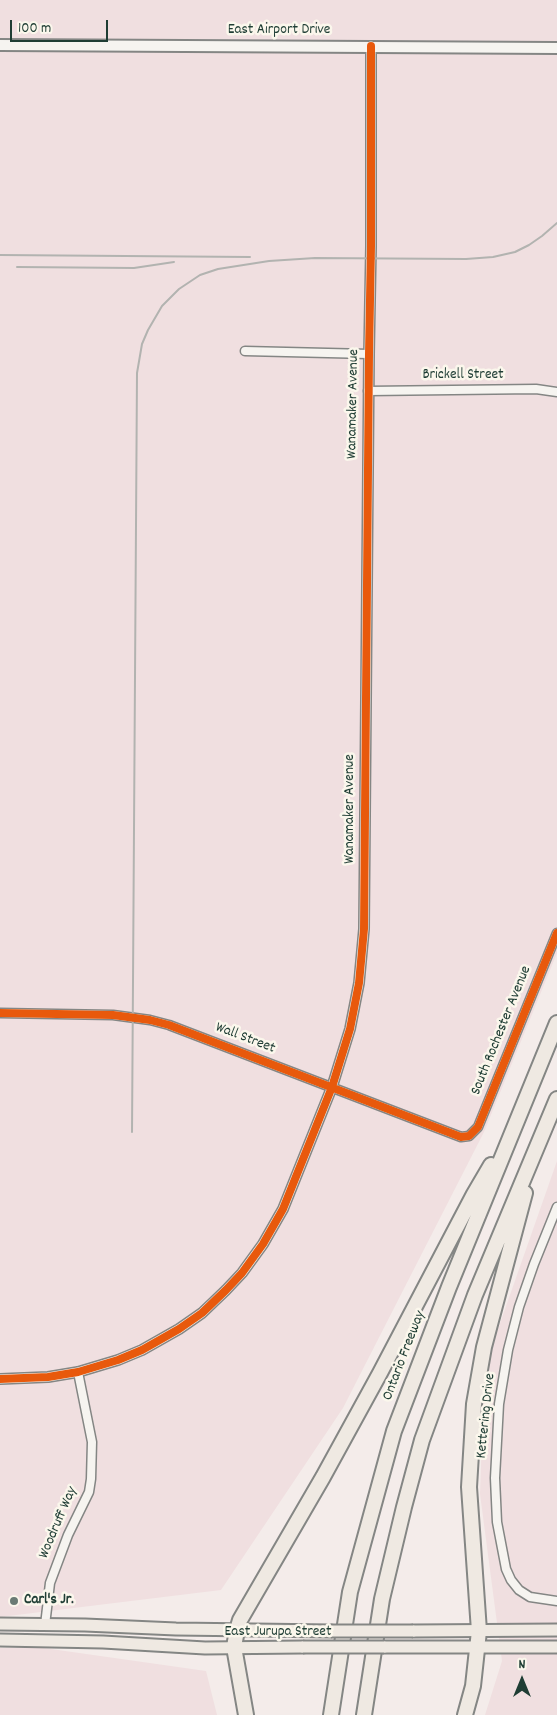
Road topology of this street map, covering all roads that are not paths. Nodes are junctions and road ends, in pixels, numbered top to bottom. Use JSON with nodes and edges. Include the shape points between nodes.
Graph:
{"nodes":[{"id":1,"x":0,"y":45,"type":"edge"},
{"id":2,"x":371,"y":46,"type":"junction"},
{"id":3,"x":557,"y":48,"type":"edge"},
{"id":4,"x":245,"y":351,"type":"dead end"},
{"id":5,"x":368,"y":354,"type":"junction"},
{"id":6,"x":368,"y":391,"type":"junction"},
{"id":7,"x":557,"y":392,"type":"edge"},
{"id":8,"x":557,"y":933,"type":"edge"},
{"id":9,"x":0,"y":1013,"type":"edge"},
{"id":10,"x":557,"y":1023,"type":"edge"},
{"id":11,"x":332,"y":1087,"type":"junction"},
{"id":12,"x":557,"y":1098,"type":"edge"},
{"id":13,"x":513,"y":1130,"type":"junction"},
{"id":14,"x":469,"y":1136,"type":"joint"},
{"id":15,"x":539,"y":1142,"type":"junction"},
{"id":16,"x":557,"y":1207,"type":"edge"},
{"id":17,"x":78,"y":1372,"type":"junction"},
{"id":18,"x":0,"y":1379,"type":"edge"},
{"id":19,"x":557,"y":1601,"type":"edge"},
{"id":20,"x":0,"y":1624,"type":"edge"},
{"id":21,"x":45,"y":1624,"type":"junction"},
{"id":22,"x":237,"y":1630,"type":"junction"},
{"id":23,"x":557,"y":1630,"type":"edge"},
{"id":24,"x":479,"y":1631,"type":"junction"},
{"id":25,"x":0,"y":1640,"type":"edge"},
{"id":26,"x":557,"y":1647,"type":"edge"},
{"id":27,"x":234,"y":1648,"type":"junction"},
{"id":28,"x":479,"y":1648,"type":"junction"},
{"id":29,"x":246,"y":1715,"type":"edge"},
{"id":30,"x":331,"y":1715,"type":"edge"},
{"id":31,"x":364,"y":1715,"type":"edge"},
{"id":32,"x":465,"y":1715,"type":"edge"}],
"edges":[{"from":1,"to":2,"type":"main road","name":"East Airport Drive"},
{"from":2,"to":3,"type":"main road","name":"East Airport Drive"},
{"from":2,"to":5,"type":"street","name":"Wanamaker Avenue"},
{"from":4,"to":5,"type":"street"},
{"from":5,"to":6,"type":"street","name":"Wanamaker Avenue"},
{"from":6,"to":7,"type":"street","name":"Brickell Street"},
{"from":6,"to":11,"type":"street","name":"Wanamaker Avenue","via":[[364,929],[359,983],[350,1029]]},
{"from":8,"to":14,"type":"street","name":"South Rochester Avenue","via":[[478,1127]]},
{"from":9,"to":11,"type":"street","name":"Wall Street","via":[[96,1014],[150,1020]]},
{"from":10,"to":13,"type":"highway","name":"Ontario Freeway"},
{"from":11,"to":14,"type":"street","name":"Wall Street","via":[[454,1135]]},
{"from":11,"to":17,"type":"street","name":"Wanamaker Avenue","via":[[283,1209],[264,1244],[232,1284],[202,1312],[160,1341],[118,1360]]},
{"from":12,"to":15,"type":"highway"},
{"from":13,"to":22,"type":"highway","via":[[474,1194],[323,1478]]},
{"from":13,"to":30,"type":"highway","name":"Ontario Freeway","via":[[394,1431],[350,1592]]},
{"from":15,"to":24,"type":"highway","via":[[488,1330],[474,1404],[469,1488]]},
{"from":15,"to":31,"type":"highway","via":[[475,1295],[422,1440],[382,1598]]},
{"from":16,"to":19,"type":"street","name":"Kettering Drive","via":[[519,1307],[508,1350],[499,1404],[495,1470],[497,1522],[511,1580],[530,1597]]},
{"from":17,"to":18,"type":"street","name":"Wanamaker Avenue"},
{"from":17,"to":21,"type":"street","name":"Woodruff Way","via":[[92,1442],[91,1479],[89,1492],[50,1583]]},
{"from":20,"to":21,"type":"main road","name":"East Jurupa Street"},
{"from":21,"to":22,"type":"main road","name":"East Jurupa Street"},
{"from":22,"to":24,"type":"main road","name":"East Jurupa Street","bridge":true},
{"from":22,"to":27,"type":"highway"},
{"from":23,"to":24,"type":"main road","name":"East Jurupa Street"},
{"from":24,"to":28,"type":"highway"},
{"from":25,"to":27,"type":"main road","name":"East Jurupa Street","via":[[76,1640]]},
{"from":26,"to":28,"type":"main road","name":"East Jurupa Street"},
{"from":27,"to":28,"type":"main road","name":"East Jurupa Street","bridge":true},
{"from":27,"to":29,"type":"highway"},
{"from":28,"to":32,"type":"highway"}]}
